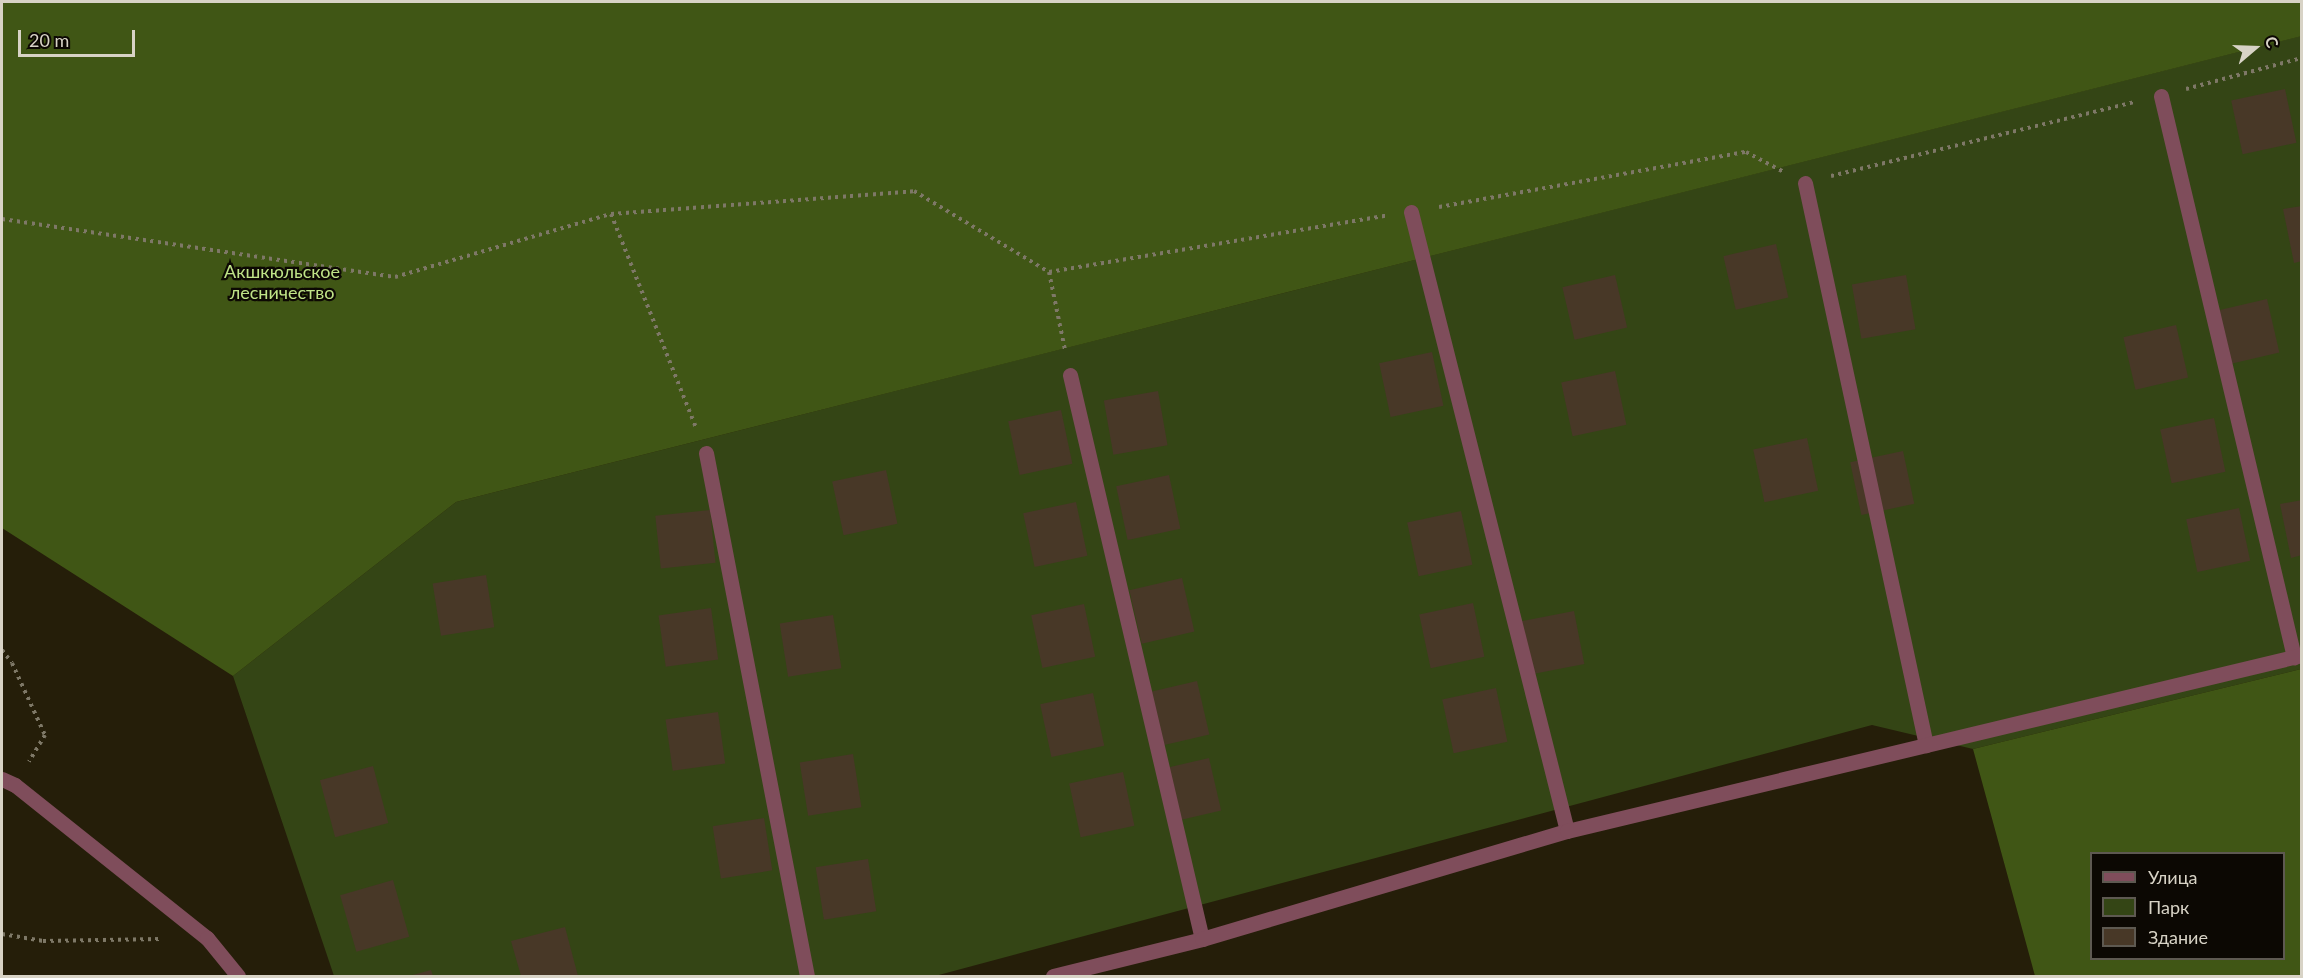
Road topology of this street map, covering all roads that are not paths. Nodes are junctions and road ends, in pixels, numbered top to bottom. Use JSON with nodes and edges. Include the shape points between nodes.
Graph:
{"nodes":[{"id":1,"x":2161,"y":96,"type":"road end"},
{"id":2,"x":1805,"y":183,"type":"road end"},
{"id":3,"x":1411,"y":212,"type":"road end"},
{"id":4,"x":1070,"y":375,"type":"road end"},
{"id":5,"x":706,"y":453,"type":"road end"},
{"id":6,"x":2298,"y":656,"type":"edge"},
{"id":7,"x":1926,"y":745,"type":"junction"},
{"id":8,"x":8,"y":782,"type":"edge"},
{"id":9,"x":1567,"y":831,"type":"junction"},
{"id":10,"x":1202,"y":939,"type":"junction"},
{"id":11,"x":238,"y":976,"type":"edge"},
{"id":12,"x":807,"y":976,"type":"edge"},
{"id":13,"x":1053,"y":976,"type":"edge"}],
"edges":[{"from":1,"to":6,"type":"street"},
{"from":2,"to":7,"type":"street"},
{"from":3,"to":9,"type":"street"},
{"from":4,"to":10,"type":"street"},
{"from":5,"to":12,"type":"street"},
{"from":6,"to":7,"type":"street"},
{"from":7,"to":9,"type":"street"},
{"from":8,"to":11,"type":"street","via":[[207,938]]},
{"from":9,"to":10,"type":"street"},
{"from":10,"to":13,"type":"street"}]}
